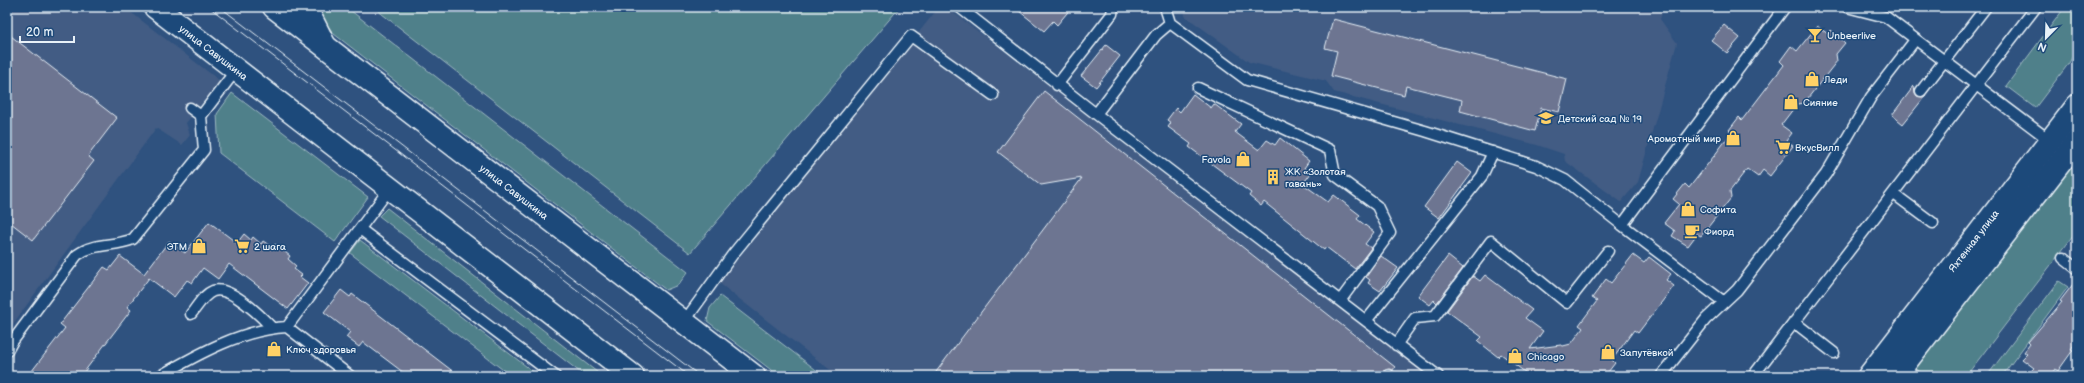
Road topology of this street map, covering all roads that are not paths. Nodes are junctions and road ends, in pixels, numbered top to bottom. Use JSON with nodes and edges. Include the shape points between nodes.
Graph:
{"nodes":[{"id":1,"x":155,"y":7,"type":"edge"},
{"id":2,"x":274,"y":7,"type":"edge"},
{"id":3,"x":309,"y":7,"type":"edge"},
{"id":4,"x":959,"y":7,"type":"edge"},
{"id":5,"x":1113,"y":7,"type":"edge"},
{"id":6,"x":1166,"y":7,"type":"edge"},
{"id":7,"x":1785,"y":7,"type":"edge"},
{"id":8,"x":1847,"y":7,"type":"edge"},
{"id":9,"x":1986,"y":7,"type":"edge"},
{"id":10,"x":2036,"y":7,"type":"edge"},
{"id":11,"x":1170,"y":23,"type":"junction"},
{"id":12,"x":1915,"y":40,"type":"junction"},
{"id":13,"x":327,"y":48,"type":"junction"},
{"id":14,"x":1945,"y":62,"type":"junction"},
{"id":15,"x":236,"y":70,"type":"junction"},
{"id":16,"x":1057,"y":84,"type":"junction"},
{"id":17,"x":1977,"y":86,"type":"junction"},
{"id":18,"x":1198,"y":88,"type":"dead end"},
{"id":19,"x":1921,"y":91,"type":"dead end"},
{"id":20,"x":993,"y":95,"type":"dead end"},
{"id":21,"x":2077,"y":106,"type":"edge"},
{"id":22,"x":190,"y":108,"type":"dead end"},
{"id":23,"x":1096,"y":114,"type":"junction"},
{"id":24,"x":201,"y":116,"type":"junction"},
{"id":25,"x":2050,"y":140,"type":"junction"},
{"id":26,"x":2072,"y":147,"type":"edge"},
{"id":27,"x":1493,"y":152,"type":"junction"},
{"id":28,"x":390,"y":188,"type":"junction"},
{"id":29,"x":1894,"y":194,"type":"junction"},
{"id":30,"x":1933,"y":223,"type":"dead end"},
{"id":31,"x":1622,"y":225,"type":"junction"},
{"id":32,"x":360,"y":228,"type":"junction"},
{"id":33,"x":1608,"y":251,"type":"dead end"},
{"id":34,"x":2063,"y":258,"type":"dead end"},
{"id":35,"x":2077,"y":269,"type":"edge"},
{"id":36,"x":1340,"y":301,"type":"junction"},
{"id":37,"x":1724,"y":302,"type":"junction"},
{"id":38,"x":192,"y":314,"type":"dead end"},
{"id":39,"x":1366,"y":321,"type":"junction"},
{"id":40,"x":684,"y":322,"type":"junction"},
{"id":41,"x":1794,"y":322,"type":"junction"},
{"id":42,"x":287,"y":327,"type":"junction"},
{"id":43,"x":272,"y":328,"type":"junction"},
{"id":44,"x":1396,"y":345,"type":"junction"},
{"id":45,"x":7,"y":351,"type":"edge"},
{"id":46,"x":1834,"y":353,"type":"dead end"},
{"id":47,"x":1899,"y":368,"type":"edge"},
{"id":48,"x":160,"y":376,"type":"edge"},
{"id":49,"x":350,"y":376,"type":"edge"},
{"id":50,"x":554,"y":376,"type":"edge"},
{"id":51,"x":633,"y":376,"type":"edge"},
{"id":52,"x":754,"y":376,"type":"edge"},
{"id":53,"x":1438,"y":376,"type":"edge"},
{"id":54,"x":1661,"y":376,"type":"edge"},
{"id":55,"x":1753,"y":376,"type":"edge"},
{"id":56,"x":1869,"y":376,"type":"edge"}],
"edges":[{"from":1,"to":15,"type":"main road","name":"улица Савушкина"},
{"from":2,"to":13,"type":"main road","name":"улица Савушкина"},
{"from":3,"to":13,"type":"street"},
{"from":4,"to":16,"type":"lane"},
{"from":5,"to":16,"type":"lane","via":[[1112,14]]},
{"from":6,"to":11,"type":"lane"},
{"from":7,"to":31,"type":"lane"},
{"from":8,"to":12,"type":"lane","via":[[1886,17]]},
{"from":9,"to":14,"type":"lane"},
{"from":10,"to":17,"type":"lane"},
{"from":11,"to":23,"type":"lane","via":[[1156,35]]},
{"from":11,"to":27,"type":"lane","via":[[1247,80]]},
{"from":12,"to":14,"type":"lane"},
{"from":12,"to":37,"type":"lane","via":[[1871,98],[1826,174],[1737,290]]},
{"from":13,"to":40,"type":"main road","name":"улица Савушкина"},
{"from":14,"to":17,"type":"lane"},
{"from":14,"to":19,"type":"lane"},
{"from":15,"to":24,"type":"lane"},
{"from":15,"to":28,"type":"main road","name":"улица Савушкина"},
{"from":16,"to":23,"type":"lane"},
{"from":17,"to":25,"type":"lane"},
{"from":17,"to":29,"type":"lane"},
{"from":18,"to":36,"type":"lane","via":[[1330,150],[1335,174],[1376,206],[1390,234]]},
{"from":20,"to":40,"type":"lane","via":[[911,36],[733,254]]},
{"from":21,"to":25,"type":"main road","name":"Яхтенная улица"},
{"from":22,"to":24,"type":"lane"},
{"from":23,"to":36,"type":"lane"},
{"from":24,"to":45,"type":"lane","via":[[204,150],[133,239],[124,243],[93,246],[77,255]]},
{"from":25,"to":26,"type":"lane"},
{"from":25,"to":47,"type":"main road","name":"Яхтенная улица"},
{"from":26,"to":47,"type":"main road","name":"Яхтенная улица"},
{"from":27,"to":31,"type":"lane","via":[[1536,166],[1565,180]]},
{"from":27,"to":39,"type":"lane","via":[[1482,176]]},
{"from":28,"to":32,"type":"lane"},
{"from":28,"to":51,"type":"main road","name":"улица Савушкина"},
{"from":29,"to":30,"type":"lane"},
{"from":29,"to":41,"type":"lane"},
{"from":31,"to":37,"type":"lane"},
{"from":32,"to":42,"type":"lane"},
{"from":32,"to":50,"type":"lane"},
{"from":33,"to":44,"type":"lane","via":[[1567,303],[1491,241],[1435,316],[1415,318]]},
{"from":34,"to":35,"type":"lane"},
{"from":36,"to":39,"type":"lane"},
{"from":37,"to":54,"type":"lane","via":[[1706,319]]},
{"from":38,"to":43,"type":"lane","via":[[205,296],[213,291],[223,290],[262,316]]},
{"from":39,"to":44,"type":"lane"},
{"from":40,"to":52,"type":"main road","name":"улица Савушкина"},
{"from":41,"to":46,"type":"lane"},
{"from":41,"to":55,"type":"lane"},
{"from":42,"to":43,"type":"lane"},
{"from":42,"to":49,"type":"lane"},
{"from":43,"to":48,"type":"lane","via":[[228,342]]},
{"from":44,"to":53,"type":"lane"},
{"from":47,"to":56,"type":"main road","name":"Яхтенная улица"}]}
